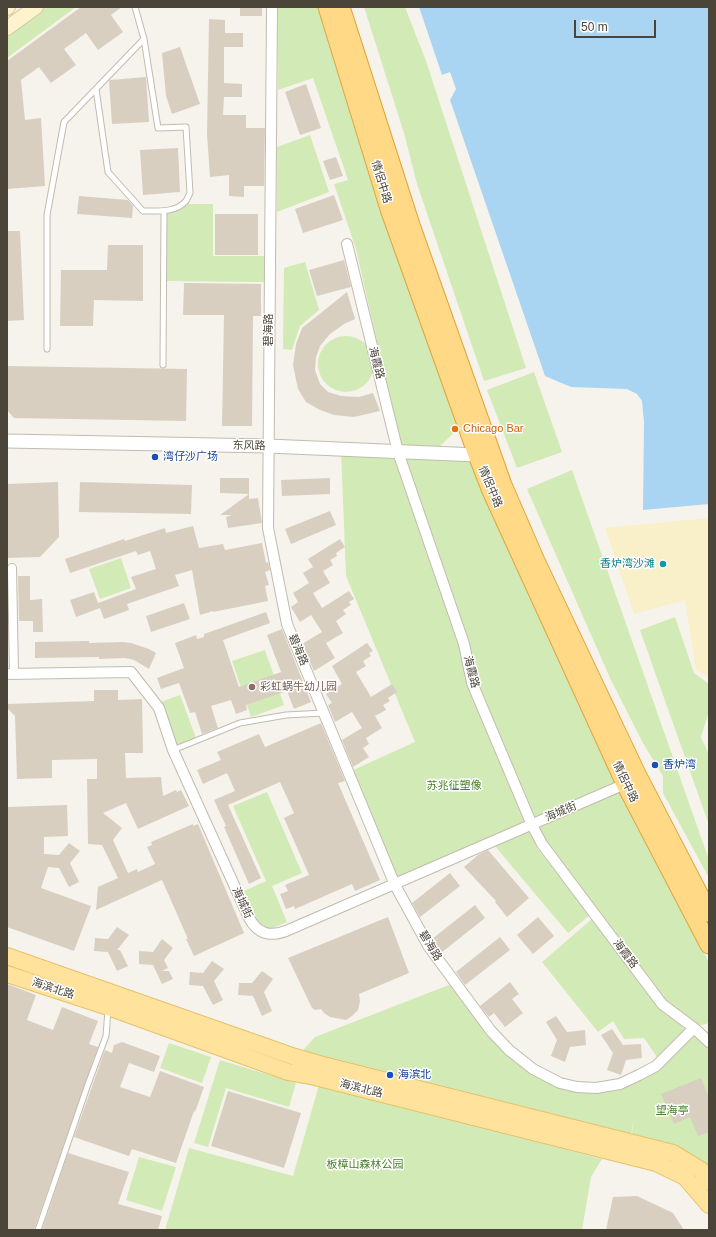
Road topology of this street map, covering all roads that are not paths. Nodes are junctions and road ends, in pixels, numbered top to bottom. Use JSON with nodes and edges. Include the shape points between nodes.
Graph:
{"nodes":[{"id":1,"x":36,"y":7,"type":"edge"},
{"id":2,"x":135,"y":7,"type":"edge"},
{"id":3,"x":272,"y":7,"type":"edge"},
{"id":4,"x":327,"y":7,"type":"edge"},
{"id":5,"x":341,"y":7,"type":"edge"},
{"id":6,"x":7,"y":28,"type":"edge"},
{"id":7,"x":144,"y":39,"type":"junction"},
{"id":8,"x":96,"y":89,"type":"junction"},
{"id":9,"x":164,"y":211,"type":"junction"},
{"id":10,"x":347,"y":244,"type":"dead end"},
{"id":11,"x":47,"y":348,"type":"dead end"},
{"id":12,"x":163,"y":365,"type":"dead end"},
{"id":13,"x":7,"y":441,"type":"edge"},
{"id":14,"x":268,"y":446,"type":"junction"},
{"id":15,"x":398,"y":452,"type":"junction"},
{"id":16,"x":483,"y":453,"type":"junction"},
{"id":17,"x":12,"y":568,"type":"dead end"},
{"id":18,"x":11,"y":674,"type":"edge"},
{"id":19,"x":324,"y":713,"type":"junction"},
{"id":20,"x":173,"y":750,"type":"junction"},
{"id":21,"x":625,"y":784,"type":"junction"},
{"id":22,"x":532,"y":825,"type":"junction"},
{"id":23,"x":395,"y":885,"type":"junction"},
{"id":24,"x":709,"y":913,"type":"edge"},
{"id":25,"x":709,"y":945,"type":"edge"},
{"id":26,"x":7,"y":956,"type":"edge"},
{"id":27,"x":7,"y":974,"type":"edge"},
{"id":28,"x":108,"y":1007,"type":"junction"},
{"id":29,"x":694,"y":1028,"type":"junction"},
{"id":30,"x":709,"y":1042,"type":"edge"},
{"id":31,"x":709,"y":1182,"type":"edge"},
{"id":32,"x":709,"y":1205,"type":"edge"},
{"id":33,"x":38,"y":1230,"type":"edge"}],
"edges":[{"from":1,"to":6,"type":"main road"},
{"from":2,"to":7,"type":"lane"},
{"from":3,"to":14,"type":"street","name":"碧海路"},
{"from":4,"to":16,"type":"highway","name":"情侶中路","via":[[390,212]]},
{"from":5,"to":16,"type":"highway","name":"情侶中路"},
{"from":7,"to":8,"type":"lane"},
{"from":7,"to":9,"type":"lane","via":[[158,128],[186,127],[190,193],[186,201]]},
{"from":8,"to":9,"type":"lane","via":[[108,172],[143,211]]},
{"from":8,"to":11,"type":"lane","via":[[64,122],[47,215]]},
{"from":9,"to":12,"type":"lane"},
{"from":10,"to":15,"type":"street","name":"海霞路"},
{"from":13,"to":14,"type":"street","name":"东风路"},
{"from":14,"to":15,"type":"street","name":"东风路"},
{"from":14,"to":19,"type":"street","name":"碧海路","via":[[268,528],[287,624]]},
{"from":15,"to":16,"type":"street","name":"东风路"},
{"from":15,"to":22,"type":"street","name":"海霞路","via":[[464,644],[472,682]]},
{"from":16,"to":21,"type":"highway","name":"情侶中路","via":[[494,498]]},
{"from":16,"to":24,"type":"highway","name":"情侶中路","via":[[503,485],[536,561],[634,767]]},
{"from":17,"to":18,"type":"street"},
{"from":18,"to":20,"type":"street","name":"海城街","via":[[131,672],[160,708]]},
{"from":19,"to":20,"type":"lane","via":[[286,715],[240,723]]},
{"from":19,"to":23,"type":"street","name":"碧海路"},
{"from":20,"to":23,"type":"street","name":"海城街","via":[[249,918],[257,930],[264,933],[279,933]]},
{"from":21,"to":22,"type":"street","name":"海城街"},
{"from":21,"to":25,"type":"highway","name":"情侶中路"},
{"from":22,"to":23,"type":"street","name":"海城街"},
{"from":22,"to":29,"type":"street","name":"海霞路","via":[[542,844],[662,1004]]},
{"from":23,"to":29,"type":"street","name":"碧海路","via":[[429,947],[491,1031],[509,1050],[533,1069],[560,1083],[596,1088],[620,1084],[656,1066]]},
{"from":26,"to":31,"type":"main road","name":"海滨北路","via":[[319,1064],[673,1153],[702,1170]]},
{"from":27,"to":28,"type":"main road","name":"海滨北路"},
{"from":28,"to":32,"type":"main road","name":"海滨北路","via":[[288,1072],[656,1163],[685,1177]]},
{"from":28,"to":33,"type":"lane","via":[[106,1036]]},
{"from":29,"to":30,"type":"street","name":"海霞路"}]}
